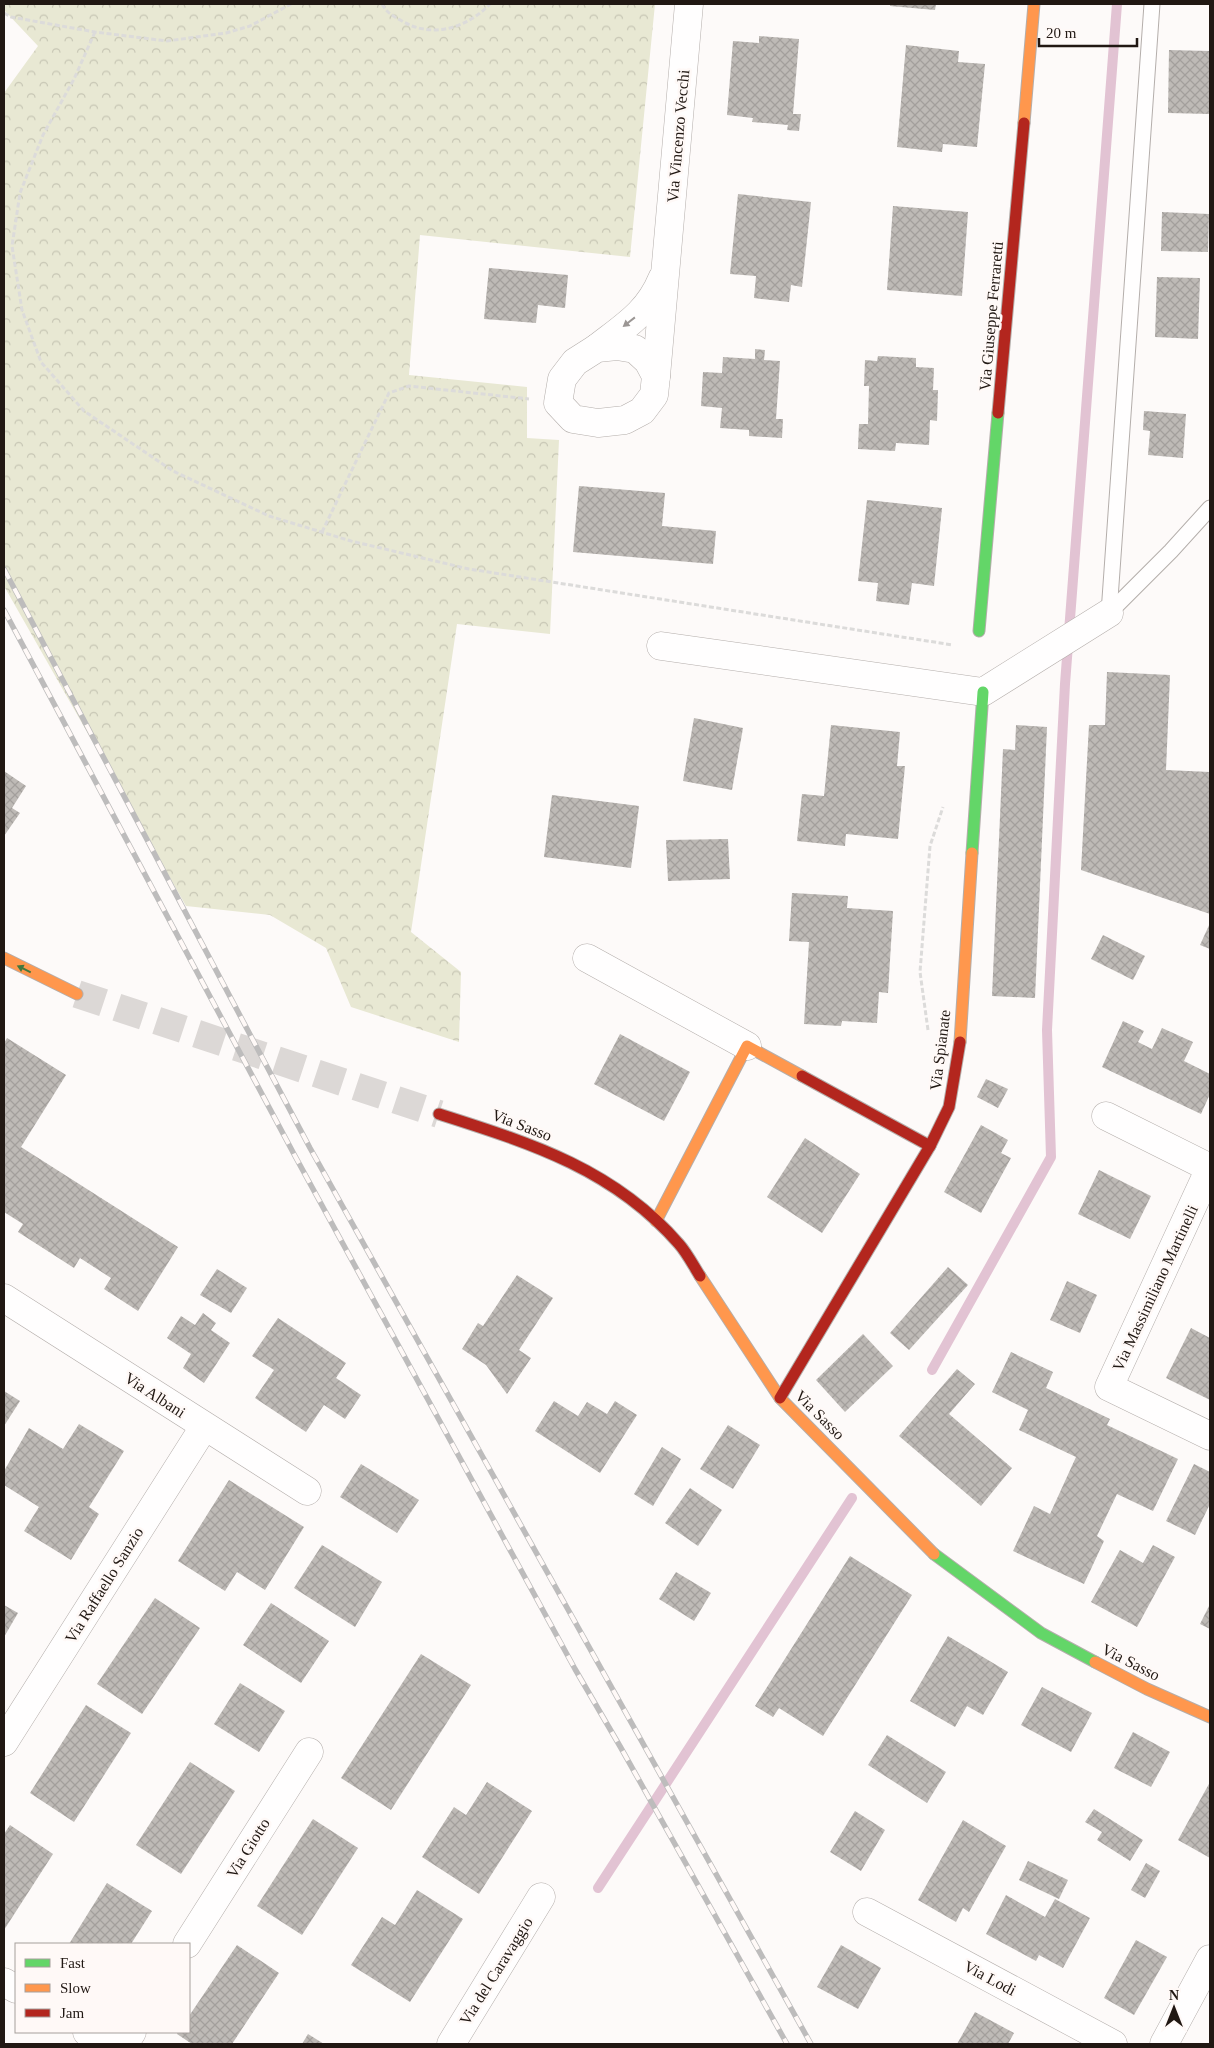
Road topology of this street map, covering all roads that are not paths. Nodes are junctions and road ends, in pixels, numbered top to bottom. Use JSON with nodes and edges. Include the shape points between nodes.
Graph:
{"nodes":[{"id":1,"x":689,"y":4,"type":"edge"},
{"id":2,"x":1034,"y":4,"type":"edge"},
{"id":3,"x":1152,"y":4,"type":"edge"},
{"id":4,"x":666,"y":269,"type":"junction"},
{"id":5,"x":597,"y":348,"type":"junction"},
{"id":6,"x":656,"y":376,"type":"junction"},
{"id":7,"x":1210,"y":508,"type":"edge"},
{"id":8,"x":1109,"y":613,"type":"junction"},
{"id":9,"x":979,"y":631,"type":"dead end"},
{"id":10,"x":661,"y":646,"type":"dead end"},
{"id":11,"x":983,"y":692,"type":"junction"},
{"id":12,"x":4,"y":958,"type":"edge"},
{"id":13,"x":587,"y":958,"type":"dead end"},
{"id":14,"x":33,"y":985,"type":"dead end"},
{"id":15,"x":747,"y":1046,"type":"junction"},
{"id":16,"x":439,"y":1114,"type":"tunnel mouth"},
{"id":17,"x":1106,"y":1116,"type":"dead end"},
{"id":18,"x":930,"y":1146,"type":"junction"},
{"id":19,"x":1210,"y":1168,"type":"edge"},
{"id":20,"x":656,"y":1221,"type":"junction"},
{"id":21,"x":4,"y":1298,"type":"edge"},
{"id":22,"x":780,"y":1398,"type":"junction"},
{"id":23,"x":204,"y":1427,"type":"junction"},
{"id":24,"x":1210,"y":1436,"type":"edge"},
{"id":25,"x":307,"y":1490,"type":"dead end"},
{"id":26,"x":1210,"y":1717,"type":"edge"},
{"id":27,"x":4,"y":1742,"type":"edge"},
{"id":28,"x":309,"y":1752,"type":"dead end"},
{"id":29,"x":541,"y":1897,"type":"dead end"},
{"id":30,"x":867,"y":1912,"type":"dead end"},
{"id":31,"x":188,"y":1943,"type":"edge"},
{"id":32,"x":1210,"y":1960,"type":"edge"},
{"id":33,"x":4,"y":1982,"type":"edge"},
{"id":34,"x":15,"y":1988,"type":"edge"},
{"id":35,"x":89,"y":2033,"type":"edge"},
{"id":36,"x":131,"y":2033,"type":"edge"},
{"id":37,"x":107,"y":2044,"type":"edge"},
{"id":38,"x":124,"y":2044,"type":"edge"},
{"id":39,"x":451,"y":2044,"type":"edge"},
{"id":40,"x":1113,"y":2044,"type":"edge"},
{"id":41,"x":1164,"y":2044,"type":"edge"}],
"edges":[{"from":1,"to":4,"type":"street","name":"Via Vincenzo Vecchi"},
{"from":2,"to":9,"type":"street","name":"Via Giuseppe Ferraretti"},
{"from":3,"to":8,"type":"lane"},
{"from":4,"to":5,"type":"street","name":"Via Vincenzo Vecchi","one_way":true,"via":[[644,311]]},
{"from":4,"to":6,"type":"street","name":"Via Vincenzo Vecchi"},
{"from":5,"to":6,"type":"street","via":[[617,346],[635,349],[648,361]]},
{"from":5,"to":6,"type":"street","via":[[575,362],[562,379],[558,403],[574,419],[598,423],[625,420],[642,411],[654,395]]},
{"from":7,"to":8,"type":"lane"},
{"from":8,"to":11,"type":"street"},
{"from":10,"to":11,"type":"street"},
{"from":11,"to":18,"type":"street","name":"Via Spianate","via":[[959,1056],[949,1107]]},
{"from":14,"to":12,"type":"street","one_way":true,"via":[[77,994]]},
{"from":13,"to":15,"type":"street"},
{"from":15,"to":18,"type":"street"},
{"from":15,"to":20,"type":"street"},
{"from":16,"to":20,"type":"street","name":"Via Sasso","via":[[512,1137],[582,1167],[619,1189]]},
{"from":17,"to":19,"type":"street"},
{"from":18,"to":22,"type":"street","name":"Via Spianate"},
{"from":19,"to":24,"type":"street","name":"Via Massimiliano Martinelli","via":[[1109,1387]]},
{"from":20,"to":22,"type":"street","name":"Via Sasso","via":[[680,1245]]},
{"from":21,"to":23,"type":"street","name":"Via Albani"},
{"from":22,"to":26,"type":"street","name":"Via Sasso","via":[[939,1559],[1041,1633],[1147,1689]]},
{"from":23,"to":25,"type":"street","name":"Via Albani"},
{"from":23,"to":27,"type":"street","name":"Via Raffaello Sanzio"},
{"from":28,"to":31,"type":"street","name":"Via Giotto"},
{"from":29,"to":39,"type":"street","name":"Via del Caravaggio"},
{"from":30,"to":40,"type":"street","name":"Via Lodi"},
{"from":32,"to":41,"type":"street"},
{"from":33,"to":34,"type":"street"},
{"from":35,"to":37,"type":"street"},
{"from":36,"to":38,"type":"street"}]}
